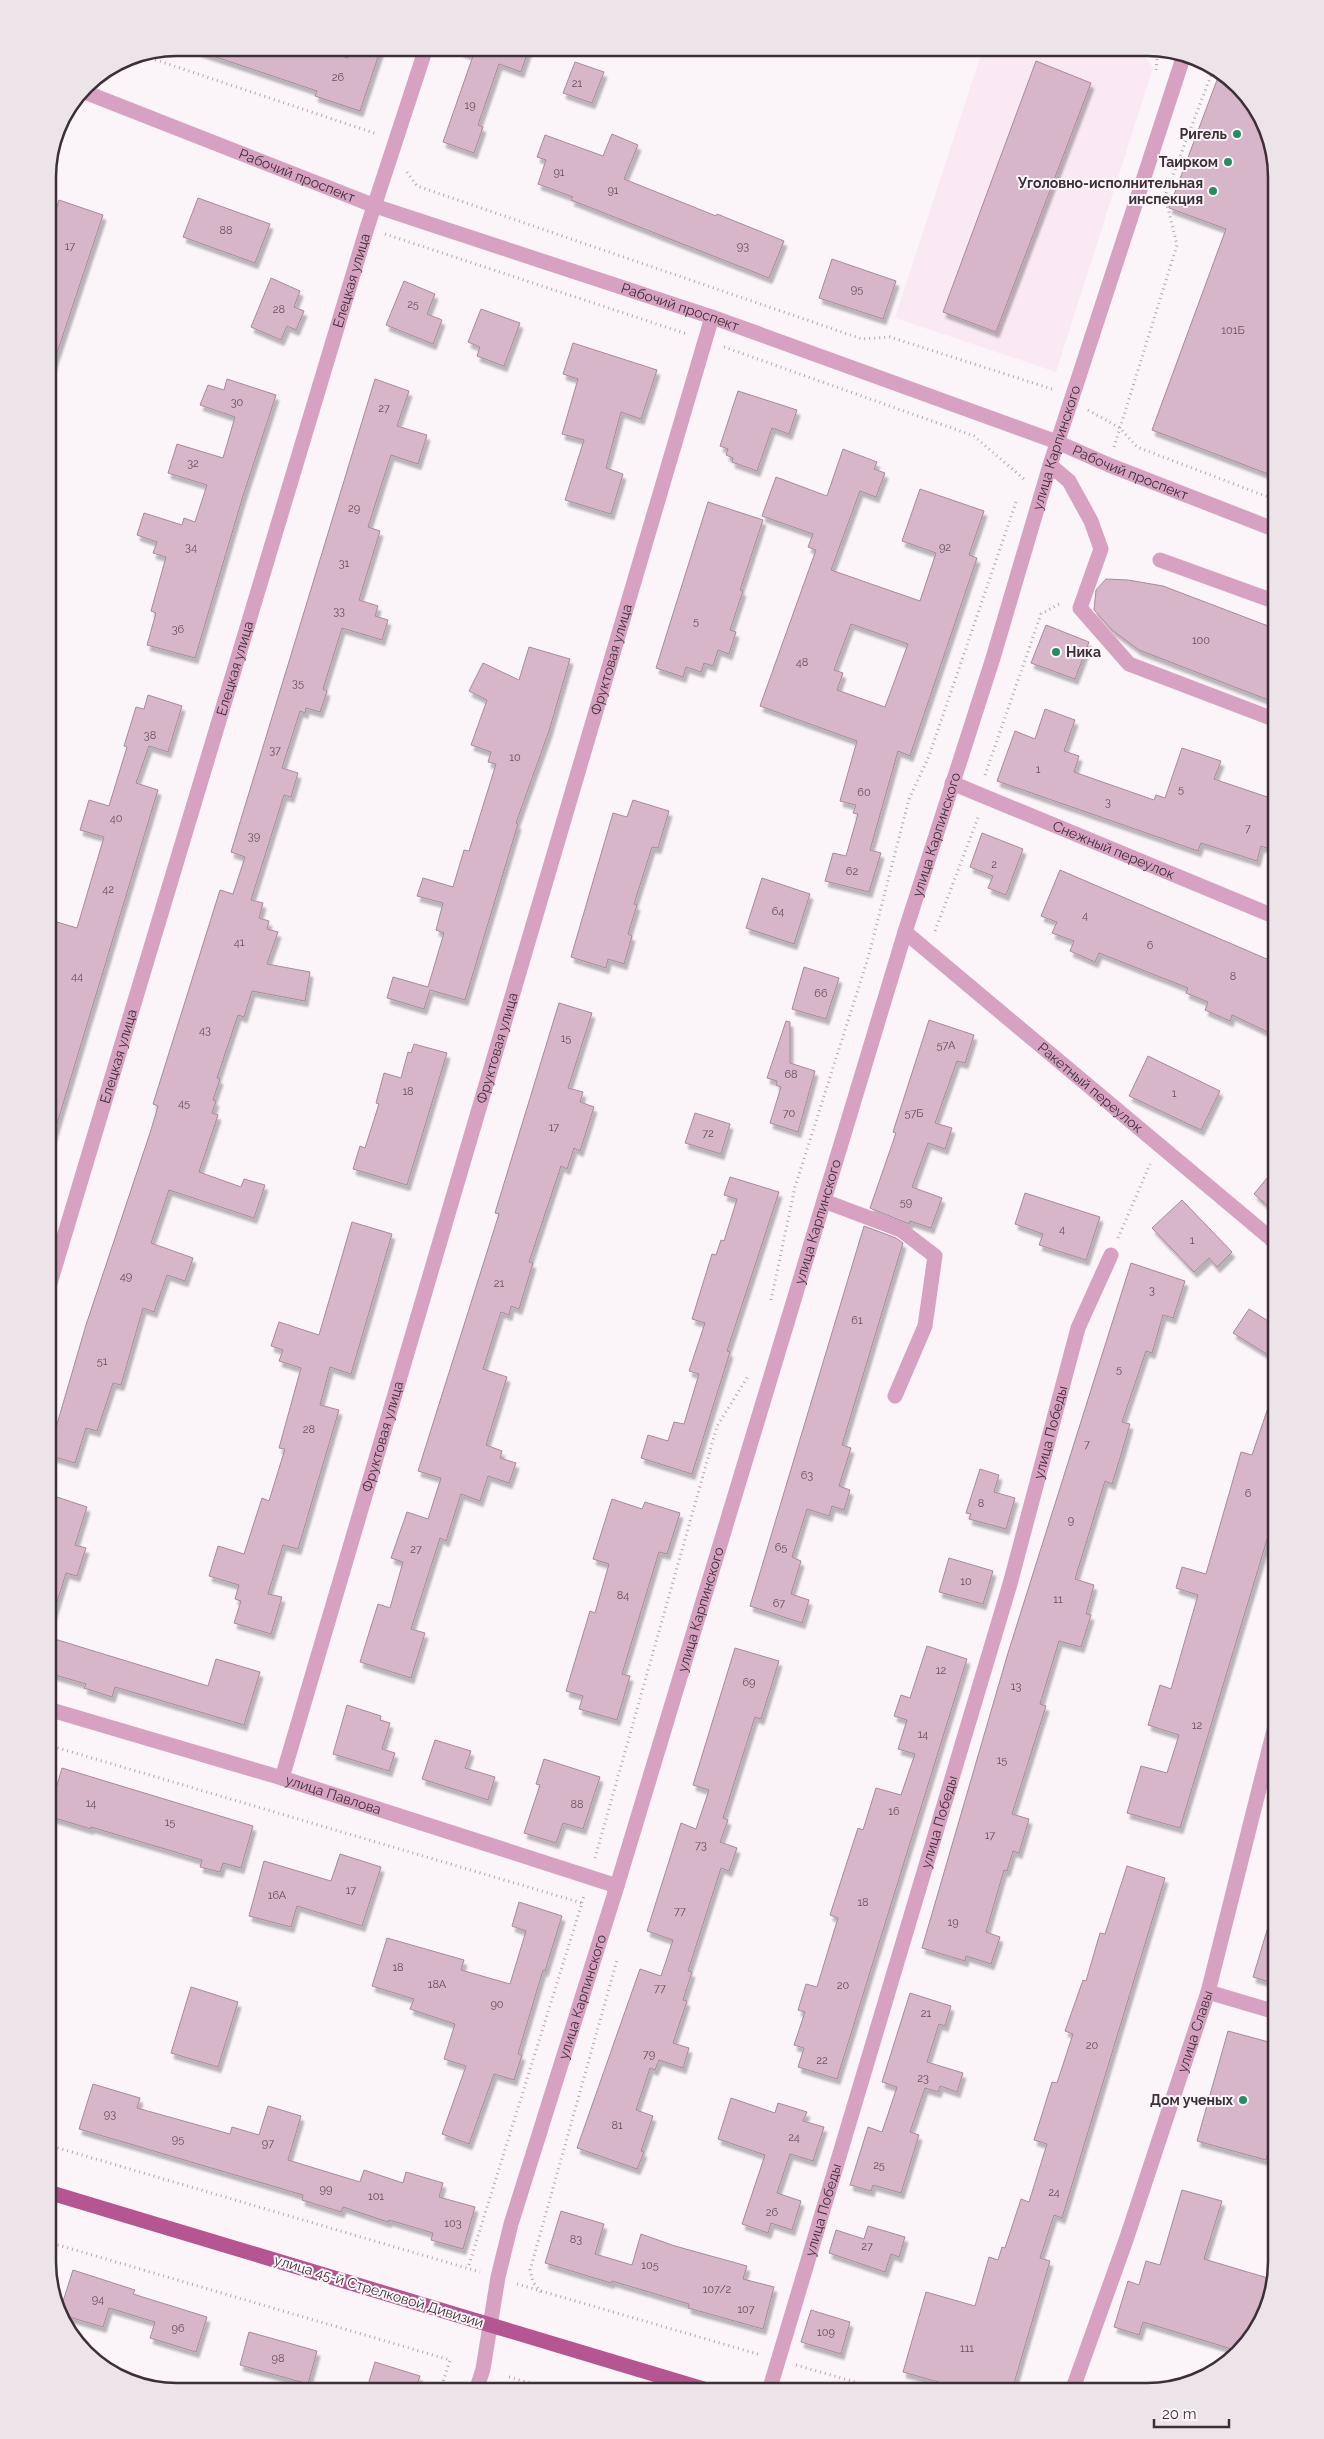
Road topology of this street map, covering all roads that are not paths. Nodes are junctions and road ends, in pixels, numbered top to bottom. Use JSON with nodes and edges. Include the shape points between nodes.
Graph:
{"nodes":[{"id":1,"x":423,"y":56,"type":"edge"},
{"id":2,"x":1182,"y":61,"type":"edge"},
{"id":3,"x":90,"y":94,"type":"edge"},
{"id":4,"x":375,"y":206,"type":"junction"},
{"id":5,"x":712,"y":317,"type":"junction"},
{"id":6,"x":1057,"y":442,"type":"junction"},
{"id":7,"x":1050,"y":465,"type":"junction"},
{"id":8,"x":1268,"y":527,"type":"edge"},
{"id":9,"x":1160,"y":560,"type":"dead end"},
{"id":10,"x":1268,"y":599,"type":"edge"},
{"id":11,"x":1268,"y":717,"type":"edge"},
{"id":12,"x":952,"y":783,"type":"junction"},
{"id":13,"x":1268,"y":914,"type":"edge"},
{"id":14,"x":905,"y":932,"type":"junction"},
{"id":15,"x":824,"y":1200,"type":"junction"},
{"id":16,"x":1268,"y":1235,"type":"edge"},
{"id":17,"x":1111,"y":1255,"type":"road end"},
{"id":18,"x":56,"y":1262,"type":"edge"},
{"id":19,"x":895,"y":1396,"type":"dead end"},
{"id":20,"x":56,"y":1710,"type":"edge"},
{"id":21,"x":1268,"y":1754,"type":"edge"},
{"id":22,"x":282,"y":1778,"type":"junction"},
{"id":23,"x":617,"y":1886,"type":"junction"},
{"id":24,"x":1208,"y":1992,"type":"junction"},
{"id":25,"x":1268,"y":2010,"type":"edge"},
{"id":26,"x":56,"y":2194,"type":"edge"},
{"id":27,"x":491,"y":2324,"type":"junction"},
{"id":28,"x":479,"y":2382,"type":"edge"},
{"id":29,"x":682,"y":2383,"type":"edge"},
{"id":30,"x":772,"y":2383,"type":"edge"},
{"id":31,"x":1075,"y":2383,"type":"edge"}],
"edges":[{"from":1,"to":4,"type":"street","name":"Елецкая улица"},
{"from":2,"to":6,"type":"street","name":"улица Карпинского"},
{"from":3,"to":4,"type":"street","name":"Рабочий проспект"},
{"from":4,"to":5,"type":"street","name":"Рабочий проспект"},
{"from":4,"to":18,"type":"street","name":"Елецкая улица"},
{"from":5,"to":6,"type":"street","name":"Рабочий проспект"},
{"from":5,"to":22,"type":"street","name":"Фруктовая улица"},
{"from":6,"to":7,"type":"street","name":"улица Карпинского"},
{"from":6,"to":8,"type":"street","name":"Рабочий проспект"},
{"from":7,"to":11,"type":"street","via":[[1069,481],[1091,521],[1101,550],[1080,608],[1129,664]]},
{"from":7,"to":12,"type":"street","name":"улица Карпинского"},
{"from":9,"to":10,"type":"street"},
{"from":12,"to":13,"type":"street","name":"Снежный переулок"},
{"from":12,"to":14,"type":"street","name":"улица Карпинского"},
{"from":14,"to":15,"type":"street","name":"улица Карпинского"},
{"from":14,"to":16,"type":"street","name":"Ракетный переулок"},
{"from":15,"to":19,"type":"street","via":[[900,1230],[935,1256],[925,1326]]},
{"from":15,"to":23,"type":"street","name":"улица Карпинского"},
{"from":17,"to":30,"type":"street","name":"улица Победы","via":[[1078,1328],[1010,1584]]},
{"from":20,"to":22,"type":"street","name":"улица Павлова"},
{"from":21,"to":24,"type":"street","name":"улица Славы"},
{"from":22,"to":23,"type":"street","name":"улица Павлова"},
{"from":23,"to":27,"type":"street","name":"улица Карпинского","via":[[511,2224]]},
{"from":24,"to":25,"type":"street"},
{"from":24,"to":31,"type":"street","name":"улица Славы"},
{"from":26,"to":27,"type":"main road","name":"улица 45-й Стрелковой Дивизии"},
{"from":27,"to":28,"type":"street","name":"улица Карпинского"},
{"from":27,"to":29,"type":"main road","name":"улица 45-й Стрелковой Дивизии"}]}
